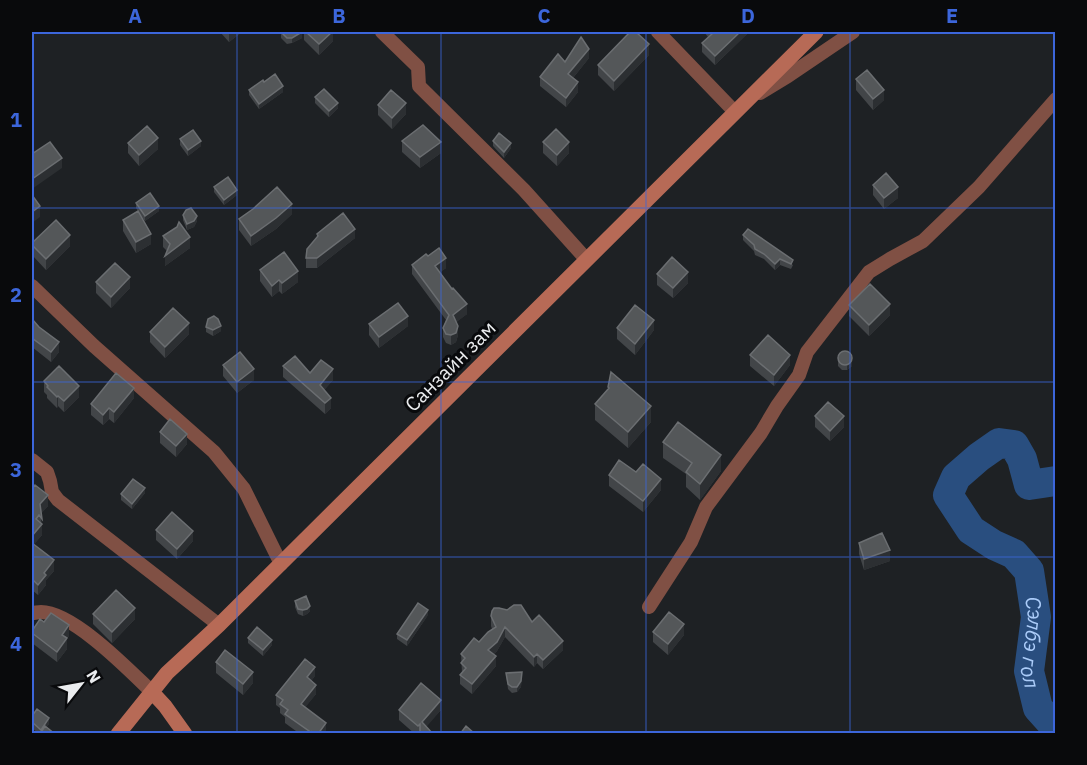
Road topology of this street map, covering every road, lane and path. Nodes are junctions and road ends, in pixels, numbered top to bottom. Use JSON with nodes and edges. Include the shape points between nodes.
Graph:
{"nodes":[{"id":1,"x":382,"y":32,"type":"edge"},
{"id":2,"x":658,"y":32,"type":"edge"},
{"id":3,"x":816,"y":32,"type":"edge"},
{"id":4,"x":853,"y":32,"type":"edge"},
{"id":5,"x":747,"y":98,"type":"junction"},
{"id":6,"x":1056,"y":99,"type":"edge"},
{"id":7,"x":734,"y":111,"type":"junction"},
{"id":8,"x":586,"y":259,"type":"junction"},
{"id":9,"x":32,"y":286,"type":"edge"},
{"id":10,"x":32,"y":460,"type":"edge"},
{"id":11,"x":281,"y":564,"type":"junction"},
{"id":12,"x":649,"y":607,"type":"dead end"},
{"id":13,"x":32,"y":613,"type":"edge"},
{"id":14,"x":219,"y":625,"type":"junction"},
{"id":15,"x":152,"y":692,"type":"junction"},
{"id":16,"x":118,"y":734,"type":"edge"},
{"id":17,"x":184,"y":734,"type":"edge"}],
"edges":[{"from":1,"to":8,"type":"street","via":[[418,67],[419,86],[524,190]]},
{"from":2,"to":7,"type":"street"},
{"from":3,"to":5,"type":"main road","name":"Санзайн зам"},
{"from":4,"to":5,"type":"street","via":[[761,93]]},
{"from":5,"to":7,"type":"main road","name":"Санзайн зам"},
{"from":6,"to":12,"type":"street","via":[[980,187],[923,241],[869,272],[807,352],[799,375],[762,433],[706,507],[691,542]]},
{"from":7,"to":8,"type":"main road","name":"Санзайн зам"},
{"from":8,"to":11,"type":"main road","name":"Санзайн зам"},
{"from":9,"to":11,"type":"street","via":[[214,452],[244,489]]},
{"from":10,"to":14,"type":"street","via":[[47,472],[51,492],[58,500]]},
{"from":11,"to":14,"type":"main road","name":"Санзайн зам"},
{"from":13,"to":15,"type":"street","via":[[61,617],[84,632]]},
{"from":14,"to":15,"type":"main road","name":"Санзайн зам"},
{"from":15,"to":16,"type":"main road","name":"Санзайн зам"},
{"from":15,"to":17,"type":"main road"}]}
